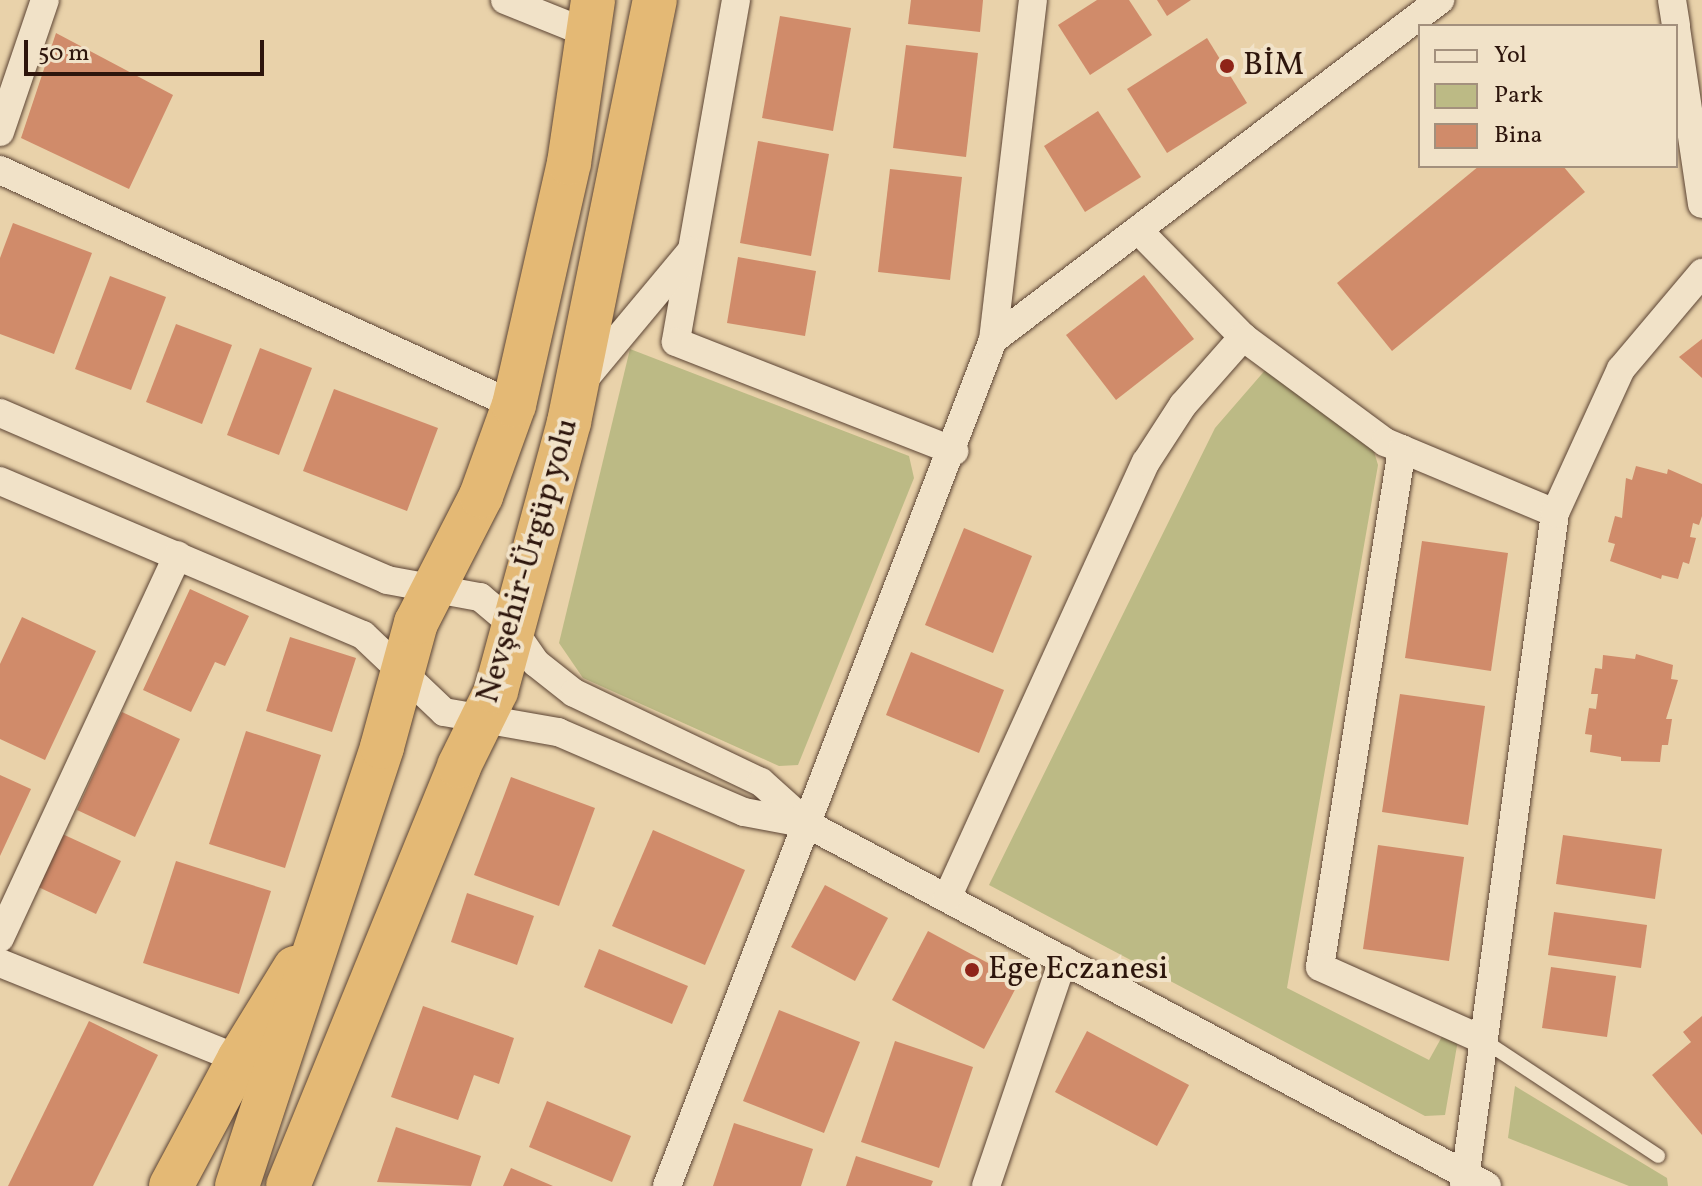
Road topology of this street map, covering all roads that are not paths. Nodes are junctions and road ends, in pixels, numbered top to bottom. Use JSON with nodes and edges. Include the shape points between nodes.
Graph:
{"nodes":[{"id":1,"x":45,"y":0,"type":"edge"},
{"id":2,"x":505,"y":0,"type":"edge"},
{"id":3,"x":655,"y":0,"type":"edge"},
{"id":4,"x":736,"y":0,"type":"edge"},
{"id":5,"x":1033,"y":0,"type":"edge"},
{"id":6,"x":1440,"y":0,"type":"edge"},
{"id":7,"x":1672,"y":0,"type":"edge"},
{"id":8,"x":1408,"y":12,"type":"edge"},
{"id":9,"x":592,"y":18,"type":"edge"},
{"id":10,"x":1676,"y":24,"type":"edge"},
{"id":11,"x":1678,"y":41,"type":"edge"},
{"id":12,"x":0,"y":132,"type":"edge"},
{"id":13,"x":0,"y":170,"type":"edge"},
{"id":14,"x":1702,"y":204,"type":"edge"},
{"id":15,"x":1138,"y":230,"type":"junction"},
{"id":16,"x":691,"y":251,"type":"junction"},
{"id":17,"x":1702,"y":273,"type":"edge"},
{"id":18,"x":1243,"y":337,"type":"junction"},
{"id":19,"x":993,"y":340,"type":"junction"},
{"id":20,"x":576,"y":389,"type":"junction"},
{"id":21,"x":514,"y":405,"type":"junction"},
{"id":22,"x":0,"y":413,"type":"edge"},
{"id":23,"x":1402,"y":449,"type":"junction"},
{"id":24,"x":954,"y":451,"type":"junction"},
{"id":25,"x":0,"y":481,"type":"edge"},
{"id":26,"x":1555,"y":513,"type":"junction"},
{"id":27,"x":178,"y":555,"type":"junction"},
{"id":28,"x":434,"y":589,"type":"junction"},
{"id":29,"x":512,"y":630,"type":"junction"},
{"id":30,"x":402,"y":669,"type":"junction"},
{"id":31,"x":483,"y":721,"type":"junction"},
{"id":32,"x":809,"y":825,"type":"junction"},
{"id":33,"x":947,"y":898,"type":"junction"},
{"id":34,"x":330,"y":911,"type":"junction"},
{"id":35,"x":0,"y":938,"type":"edge"},
{"id":36,"x":1063,"y":960,"type":"junction"},
{"id":37,"x":0,"y":963,"type":"edge"},
{"id":38,"x":1483,"y":1040,"type":"junction"},
{"id":39,"x":239,"y":1059,"type":"junction"},
{"id":40,"x":1658,"y":1156,"type":"dead end"},
{"id":41,"x":1472,"y":1182,"type":"edge"},
{"id":42,"x":171,"y":1186,"type":"edge"},
{"id":43,"x":237,"y":1186,"type":"edge"},
{"id":44,"x":288,"y":1186,"type":"edge"},
{"id":45,"x":667,"y":1186,"type":"edge"},
{"id":46,"x":986,"y":1186,"type":"edge"},
{"id":47,"x":1511,"y":1186,"type":"edge"}],
"edges":[{"from":1,"to":12,"type":"street"},
{"from":2,"to":9,"type":"street"},
{"from":3,"to":20,"type":"highway","name":"Nevşehir-Ürgüp yolu"},
{"from":4,"to":16,"type":"street"},
{"from":5,"to":19,"type":"street"},
{"from":6,"to":8,"type":"street"},
{"from":7,"to":10,"type":"street"},
{"from":8,"to":15,"type":"street"},
{"from":9,"to":21,"type":"highway","name":"Nevşehir-Ürgüp yolu","via":[[569,163]]},
{"from":11,"to":14,"type":"street"},
{"from":13,"to":21,"type":"street"},
{"from":15,"to":18,"type":"street"},
{"from":15,"to":19,"type":"street"},
{"from":16,"to":20,"type":"street"},
{"from":16,"to":24,"type":"street","via":[[676,342]]},
{"from":17,"to":26,"type":"street","via":[[1621,369]]},
{"from":18,"to":23,"type":"street","via":[[1385,442]]},
{"from":18,"to":33,"type":"street","via":[[1183,405],[1146,462]]},
{"from":19,"to":24,"type":"street"},
{"from":20,"to":29,"type":"highway","name":"Nevşehir-Ürgüp yolu"},
{"from":21,"to":28,"type":"highway","name":"Nevşehir-Ürgüp yolu","via":[[481,496]]},
{"from":22,"to":28,"type":"street","via":[[387,580]]},
{"from":23,"to":26,"type":"street"},
{"from":23,"to":38,"type":"street","via":[[1320,967]]},
{"from":24,"to":32,"type":"street"},
{"from":25,"to":27,"type":"street"},
{"from":26,"to":38,"type":"street"},
{"from":27,"to":30,"type":"street","via":[[363,635]]},
{"from":27,"to":35,"type":"street"},
{"from":28,"to":29,"type":"street","via":[[480,597]]},
{"from":28,"to":30,"type":"highway","name":"Nevşehir-Ürgüp yolu","via":[[416,623]]},
{"from":29,"to":31,"type":"highway","name":"Nevşehir-Ürgüp yolu"},
{"from":29,"to":32,"type":"street","via":[[536,663],[574,693],[761,782]]},
{"from":30,"to":31,"type":"street","via":[[427,701],[462,718]]},
{"from":30,"to":34,"type":"highway","name":"Nevşehir-Ürgüp yolu"},
{"from":31,"to":32,"type":"street","via":[[520,722],[558,732],[744,812]]},
{"from":31,"to":44,"type":"highway","name":"Nevşehir-Ürgüp yolu","via":[[459,766]]},
{"from":32,"to":33,"type":"street"},
{"from":32,"to":45,"type":"street"},
{"from":33,"to":36,"type":"street"},
{"from":34,"to":39,"type":"highway"},
{"from":34,"to":43,"type":"highway","name":"Nevşehir-Ürgüp yolu"},
{"from":36,"to":41,"type":"street"},
{"from":36,"to":46,"type":"street"},
{"from":37,"to":39,"type":"street"},
{"from":38,"to":40,"type":"lane"},
{"from":38,"to":41,"type":"street"},
{"from":39,"to":42,"type":"highway"},
{"from":41,"to":47,"type":"street"}]}
